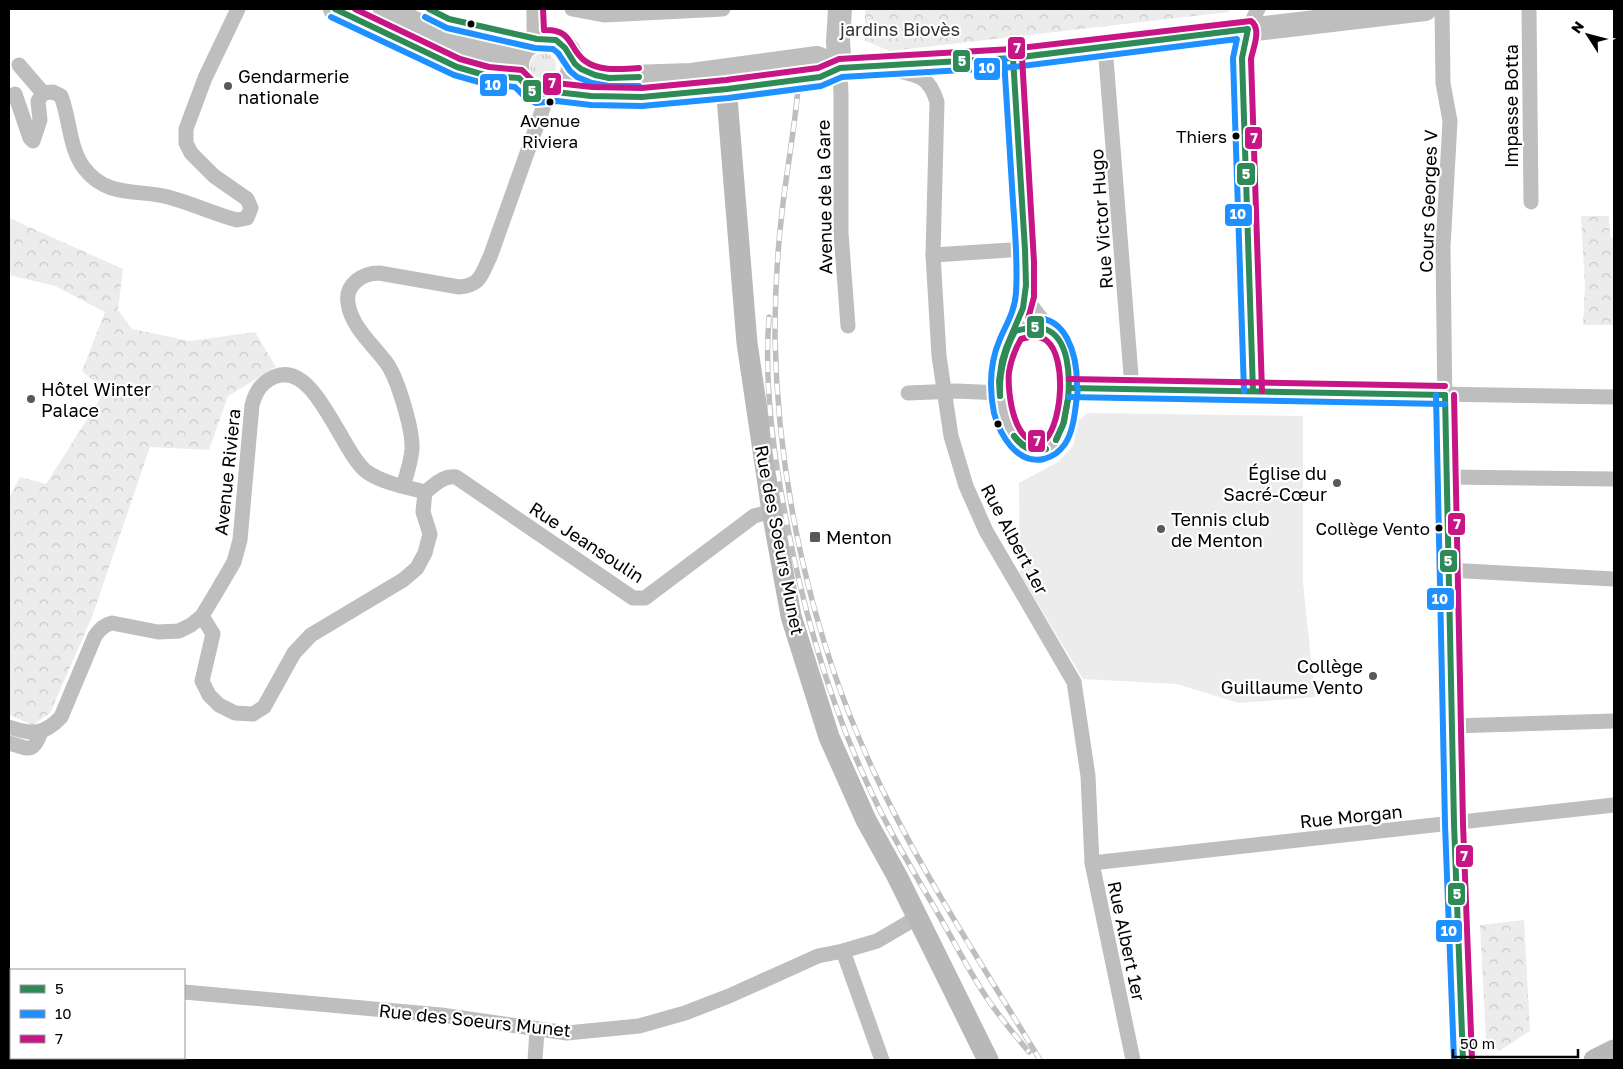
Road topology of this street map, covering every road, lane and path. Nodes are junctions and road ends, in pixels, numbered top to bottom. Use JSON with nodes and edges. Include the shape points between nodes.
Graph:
{"nodes":[{"id":1,"x":238,"y":9,"type":"edge"},
{"id":2,"x":335,"y":9,"type":"edge"},
{"id":3,"x":385,"y":9,"type":"edge"},
{"id":4,"x":534,"y":9,"type":"edge"},
{"id":5,"x":572,"y":9,"type":"edge"},
{"id":6,"x":722,"y":9,"type":"edge"},
{"id":7,"x":840,"y":9,"type":"edge"},
{"id":8,"x":1258,"y":9,"type":"edge"},
{"id":9,"x":1425,"y":9,"type":"edge"},
{"id":10,"x":1442,"y":9,"type":"edge"},
{"id":11,"x":1529,"y":9,"type":"edge"},
{"id":12,"x":1300,"y":16,"type":"edge"},
{"id":13,"x":1248,"y":29,"type":"junction"},
{"id":14,"x":528,"y":46,"type":"junction"},
{"id":15,"x":1105,"y":46,"type":"junction"},
{"id":16,"x":1012,"y":58,"type":"junction"},
{"id":17,"x":572,"y":62,"type":"junction"},
{"id":18,"x":19,"y":65,"type":"dead end"},
{"id":19,"x":872,"y":66,"type":"junction"},
{"id":20,"x":840,"y":68,"type":"junction"},
{"id":21,"x":519,"y":78,"type":"junction"},
{"id":22,"x":726,"y":80,"type":"junction"},
{"id":23,"x":43,"y":93,"type":"junction"},
{"id":24,"x":552,"y":93,"type":"junction"},
{"id":25,"x":16,"y":94,"type":"dead end"},
{"id":26,"x":1531,"y":202,"type":"dead end"},
{"id":27,"x":1024,"y":249,"type":"junction"},
{"id":28,"x":933,"y":254,"type":"junction"},
{"id":29,"x":1025,"y":297,"type":"junction"},
{"id":30,"x":848,"y":326,"type":"dead end"},
{"id":31,"x":1015,"y":331,"type":"junction"},
{"id":32,"x":1052,"y":332,"type":"junction"},
{"id":33,"x":1069,"y":388,"type":"junction"},
{"id":34,"x":1132,"y":388,"type":"junction"},
{"id":35,"x":1253,"y":391,"type":"junction"},
{"id":36,"x":908,"y":393,"type":"dead end"},
{"id":37,"x":1000,"y":393,"type":"junction"},
{"id":38,"x":1446,"y":395,"type":"junction"},
{"id":39,"x":1614,"y":397,"type":"edge"},
{"id":40,"x":1446,"y":476,"type":"junction"},
{"id":41,"x":1614,"y":479,"type":"edge"},
{"id":42,"x":403,"y":486,"type":"junction"},
{"id":43,"x":425,"y":492,"type":"junction"},
{"id":44,"x":772,"y":511,"type":"junction"},
{"id":45,"x":1448,"y":570,"type":"junction"},
{"id":46,"x":1614,"y":579,"type":"edge"},
{"id":47,"x":202,"y":616,"type":"junction"},
{"id":48,"x":1614,"y":722,"type":"edge"},
{"id":49,"x":1452,"y":726,"type":"junction"},
{"id":50,"x":9,"y":727,"type":"edge"},
{"id":51,"x":41,"y":732,"type":"junction"},
{"id":52,"x":9,"y":743,"type":"edge"},
{"id":53,"x":1614,"y":805,"type":"edge"},
{"id":54,"x":1454,"y":824,"type":"junction"},
{"id":55,"x":1092,"y":863,"type":"junction"},
{"id":56,"x":918,"y":917,"type":"junction"},
{"id":57,"x":843,"y":951,"type":"junction"},
{"id":58,"x":185,"y":992,"type":"edge"},
{"id":59,"x":537,"y":1030,"type":"junction"},
{"id":60,"x":1614,"y":1050,"type":"edge"},
{"id":61,"x":535,"y":1060,"type":"edge"},
{"id":62,"x":882,"y":1060,"type":"edge"},
{"id":63,"x":988,"y":1060,"type":"edge"},
{"id":64,"x":1133,"y":1060,"type":"edge"},
{"id":65,"x":1463,"y":1060,"type":"edge"},
{"id":66,"x":1594,"y":1060,"type":"edge"}],
"edges":[{"from":1,"to":23,"type":"street","via":[[205,78],[186,129],[186,143],[191,153],[214,176],[247,199],[251,208],[247,218],[237,220],[167,197],[123,192],[104,186],[83,168],[60,96],[53,92]]},
{"from":2,"to":21,"type":"main road","via":[[457,67],[506,79]]},
{"from":3,"to":14,"type":"main road","via":[[493,56]]},
{"from":4,"to":14,"type":"street","via":[[534,28]]},
{"from":5,"to":6,"type":"street","via":[[604,15]]},
{"from":7,"to":20,"type":"main road"},
{"from":8,"to":13,"type":"street"},
{"from":9,"to":12,"type":"main road"},
{"from":10,"to":38,"type":"street","name":"Cours Georges V","via":[[1443,83],[1450,121],[1443,247]]},
{"from":11,"to":26,"type":"street","name":"Impasse Botta"},
{"from":12,"to":13,"type":"main road"},
{"from":13,"to":15,"type":"main road"},
{"from":13,"to":35,"type":"street","via":[[1242,58]]},
{"from":14,"to":17,"type":"main road","via":[[546,38],[556,40],[564,46]]},
{"from":14,"to":21,"type":"main road","via":[[517,69]]},
{"from":15,"to":16,"type":"main road"},
{"from":15,"to":34,"type":"street","name":"Rue Victor Hugo"},
{"from":16,"to":19,"type":"main road"},
{"from":16,"to":27,"type":"street"},
{"from":17,"to":22,"type":"main road","via":[[601,78],[691,75]]},
{"from":17,"to":24,"type":"main road","via":[[569,80],[564,87]]},
{"from":18,"to":23,"type":"street"},
{"from":19,"to":20,"type":"main road"},
{"from":19,"to":28,"type":"street","name":"Rue Albert 1er","via":[[920,76],[930,84],[937,102]]},
{"from":20,"to":22,"type":"main road","via":[[817,58]]},
{"from":20,"to":30,"type":"street","name":"Avenue de la Gare","via":[[841,233]]},
{"from":21,"to":24,"type":"main road","via":[[538,94]]},
{"from":22,"to":24,"type":"main road","via":[[642,97]]},
{"from":22,"to":44,"type":"main road","name":"Rue des Soeurs Munet","via":[[748,343]]},
{"from":23,"to":25,"type":"street","via":[[38,101],[40,120],[33,141]]},
{"from":24,"to":42,"type":"street","via":[[480,278],[471,286],[459,287],[371,273],[360,278],[350,290],[348,300],[352,317],[387,363],[402,399],[412,447]]},
{"from":27,"to":28,"type":"street"},
{"from":27,"to":29,"type":"street"},
{"from":28,"to":55,"type":"street","name":"Rue Albert 1er","via":[[939,356],[951,436],[966,486],[986,531],[1074,682],[1088,776]]},
{"from":29,"to":31,"type":"street"},
{"from":29,"to":32,"type":"street"},
{"from":31,"to":32,"type":"street","via":[[1038,326]]},
{"from":31,"to":37,"type":"street","via":[[1003,356]]},
{"from":32,"to":33,"type":"street","via":[[1064,351]]},
{"from":33,"to":34,"type":"street"},
{"from":33,"to":37,"type":"street","via":[[1060,435],[1050,448],[1042,451],[1019,444]]},
{"from":34,"to":35,"type":"street"},
{"from":35,"to":38,"type":"street"},
{"from":36,"to":37,"type":"street"},
{"from":38,"to":39,"type":"street"},
{"from":38,"to":40,"type":"street","name":"Cours Georges V"},
{"from":40,"to":41,"type":"street"},
{"from":40,"to":45,"type":"street","name":"Cours Georges V"},
{"from":42,"to":43,"type":"street"},
{"from":42,"to":47,"type":"street","name":"Avenue Riviera","via":[[378,478],[359,464],[318,395],[296,377],[280,374],[265,381],[255,393],[252,406],[240,540],[234,562]]},
{"from":43,"to":44,"type":"street","name":"Rue Jeansoulin","via":[[443,478],[456,477],[633,598],[645,598],[754,516]]},
{"from":43,"to":47,"type":"street","via":[[423,512],[430,534],[426,553],[417,568],[404,580],[311,635],[294,653],[264,707],[253,714],[235,712],[209,695],[202,681],[213,634]]},
{"from":44,"to":56,"type":"main road","name":"Rue des Soeurs Munet","via":[[791,616],[829,737],[866,820]]},
{"from":45,"to":46,"type":"street"},
{"from":45,"to":49,"type":"street","name":"Cours Georges V"},
{"from":47,"to":51,"type":"street","name":"Avenue Riviera","via":[[178,631],[158,632],[106,624],[96,636],[61,717]]},
{"from":48,"to":49,"type":"street"},
{"from":49,"to":54,"type":"street","name":"Cours Georges V"},
{"from":50,"to":51,"type":"street"},
{"from":51,"to":52,"type":"street","via":[[32,748]]},
{"from":53,"to":54,"type":"street","name":"Rue Morgan"},
{"from":54,"to":55,"type":"street","name":"Rue Morgan"},
{"from":54,"to":65,"type":"street","name":"Cours Georges V"},
{"from":55,"to":64,"type":"street","name":"Rue Albert 1er"},
{"from":56,"to":57,"type":"street","name":"Rue des Soeurs Munet","via":[[877,941]]},
{"from":56,"to":63,"type":"main road"},
{"from":57,"to":59,"type":"street","name":"Rue des Soeurs Munet","via":[[818,956],[694,1010],[639,1026],[567,1033]]},
{"from":57,"to":62,"type":"street"},
{"from":58,"to":59,"type":"street","name":"Rue des Soeurs Munet","via":[[441,1015]]},
{"from":59,"to":61,"type":"street"},
{"from":60,"to":66,"type":"main road"}]}
